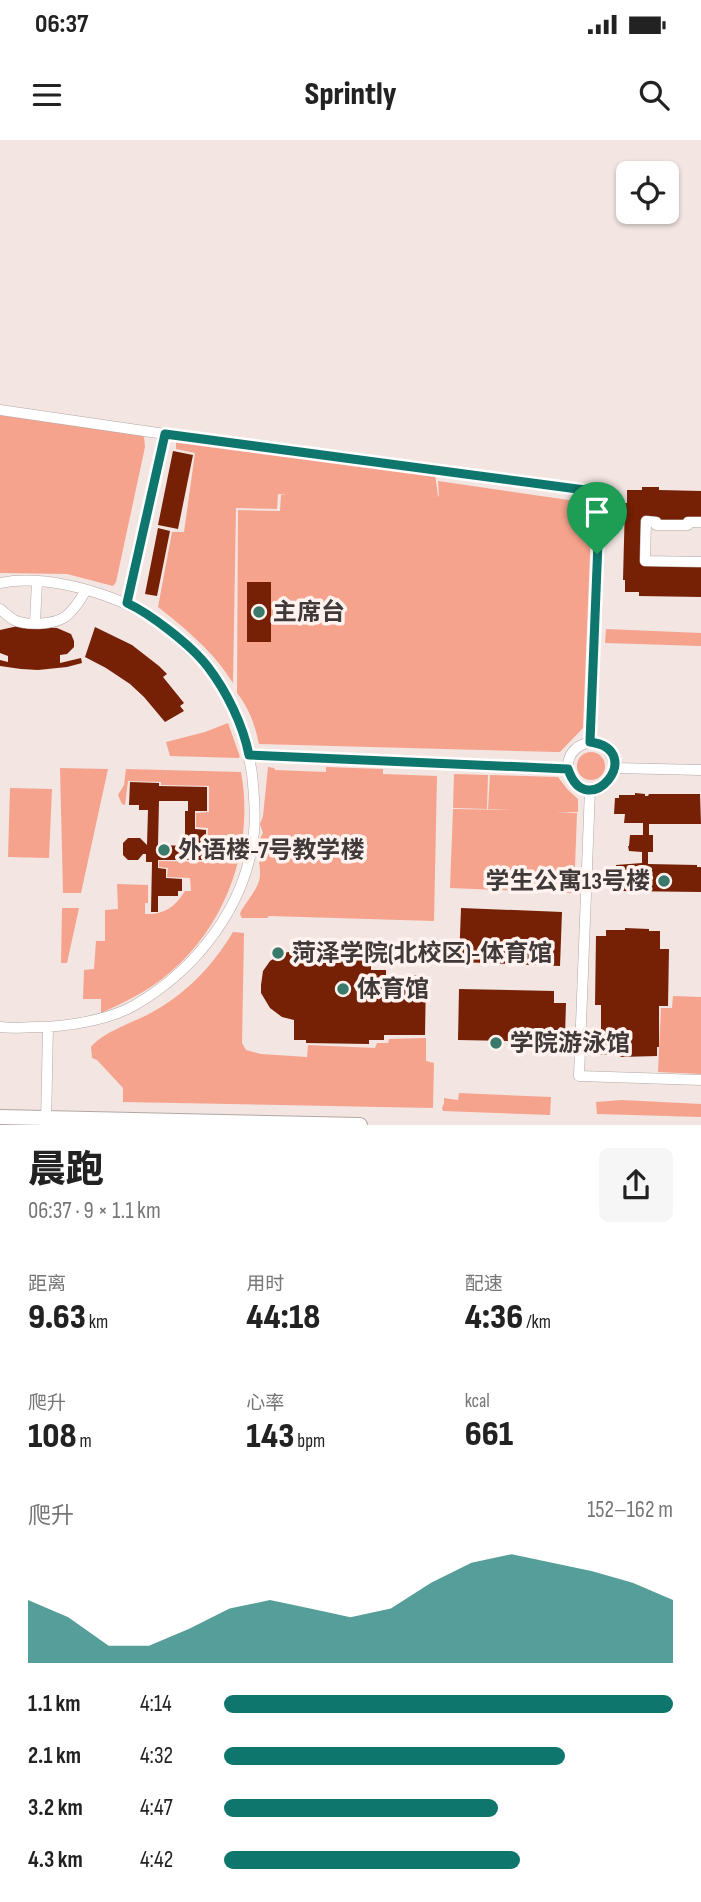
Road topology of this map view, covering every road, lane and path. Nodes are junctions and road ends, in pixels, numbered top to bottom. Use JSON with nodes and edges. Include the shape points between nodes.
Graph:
{"nodes":[{"id":1,"x":0,"y":410,"type":"edge"},
{"id":2,"x":165,"y":434,"type":"junction"},
{"id":3,"x":701,"y":522,"type":"edge"},
{"id":4,"x":701,"y":562,"type":"edge"},
{"id":5,"x":37,"y":582,"type":"junction"},
{"id":6,"x":0,"y":583,"type":"edge"},
{"id":7,"x":86,"y":590,"type":"junction"},
{"id":8,"x":127,"y":603,"type":"junction"},
{"id":9,"x":0,"y":609,"type":"edge"},
{"id":10,"x":35,"y":623,"type":"junction"},
{"id":11,"x":590,"y":742,"type":"junction"},
{"id":12,"x":249,"y":755,"type":"junction"},
{"id":13,"x":615,"y":768,"type":"junction"},
{"id":14,"x":568,"y":769,"type":"junction"},
{"id":15,"x":701,"y":770,"type":"edge"},
{"id":16,"x":590,"y":789,"type":"junction"},
{"id":17,"x":0,"y":1027,"type":"edge"},
{"id":18,"x":48,"y":1027,"type":"junction"},
{"id":19,"x":701,"y":1080,"type":"edge"},
{"id":20,"x":0,"y":1117,"type":"edge"},
{"id":21,"x":46,"y":1121,"type":"edge"},
{"id":22,"x":360,"y":1125,"type":"edge"}],
"edges":[{"from":1,"to":2,"type":"street"},
{"from":2,"to":8,"type":"street"},
{"from":2,"to":11,"type":"street","via":[[600,492]]},
{"from":3,"to":4,"type":"street","via":[[646,522],[645,562]]},
{"from":5,"to":6,"type":"street"},
{"from":5,"to":7,"type":"street"},
{"from":5,"to":10,"type":"street"},
{"from":7,"to":8,"type":"street"},
{"from":7,"to":10,"type":"street","via":[[64,617]]},
{"from":8,"to":12,"type":"street","via":[[176,637],[207,666],[231,706]]},
{"from":9,"to":10,"type":"street","via":[[14,620]]},
{"from":11,"to":13,"type":"street","via":[[606,747]]},
{"from":11,"to":14,"type":"street","via":[[573,750]]},
{"from":12,"to":14,"type":"street"},
{"from":12,"to":18,"type":"street","via":[[254,795],[250,855],[236,896],[215,935],[169,982],[133,1006],[92,1021]]},
{"from":13,"to":15,"type":"street"},
{"from":13,"to":16,"type":"street","via":[[606,785]]},
{"from":14,"to":16,"type":"street","via":[[578,785]]},
{"from":16,"to":19,"type":"street","via":[[579,1076]]},
{"from":17,"to":18,"type":"street"},
{"from":18,"to":21,"type":"street"},
{"from":20,"to":21,"type":"main road"},
{"from":21,"to":22,"type":"main road"}]}
